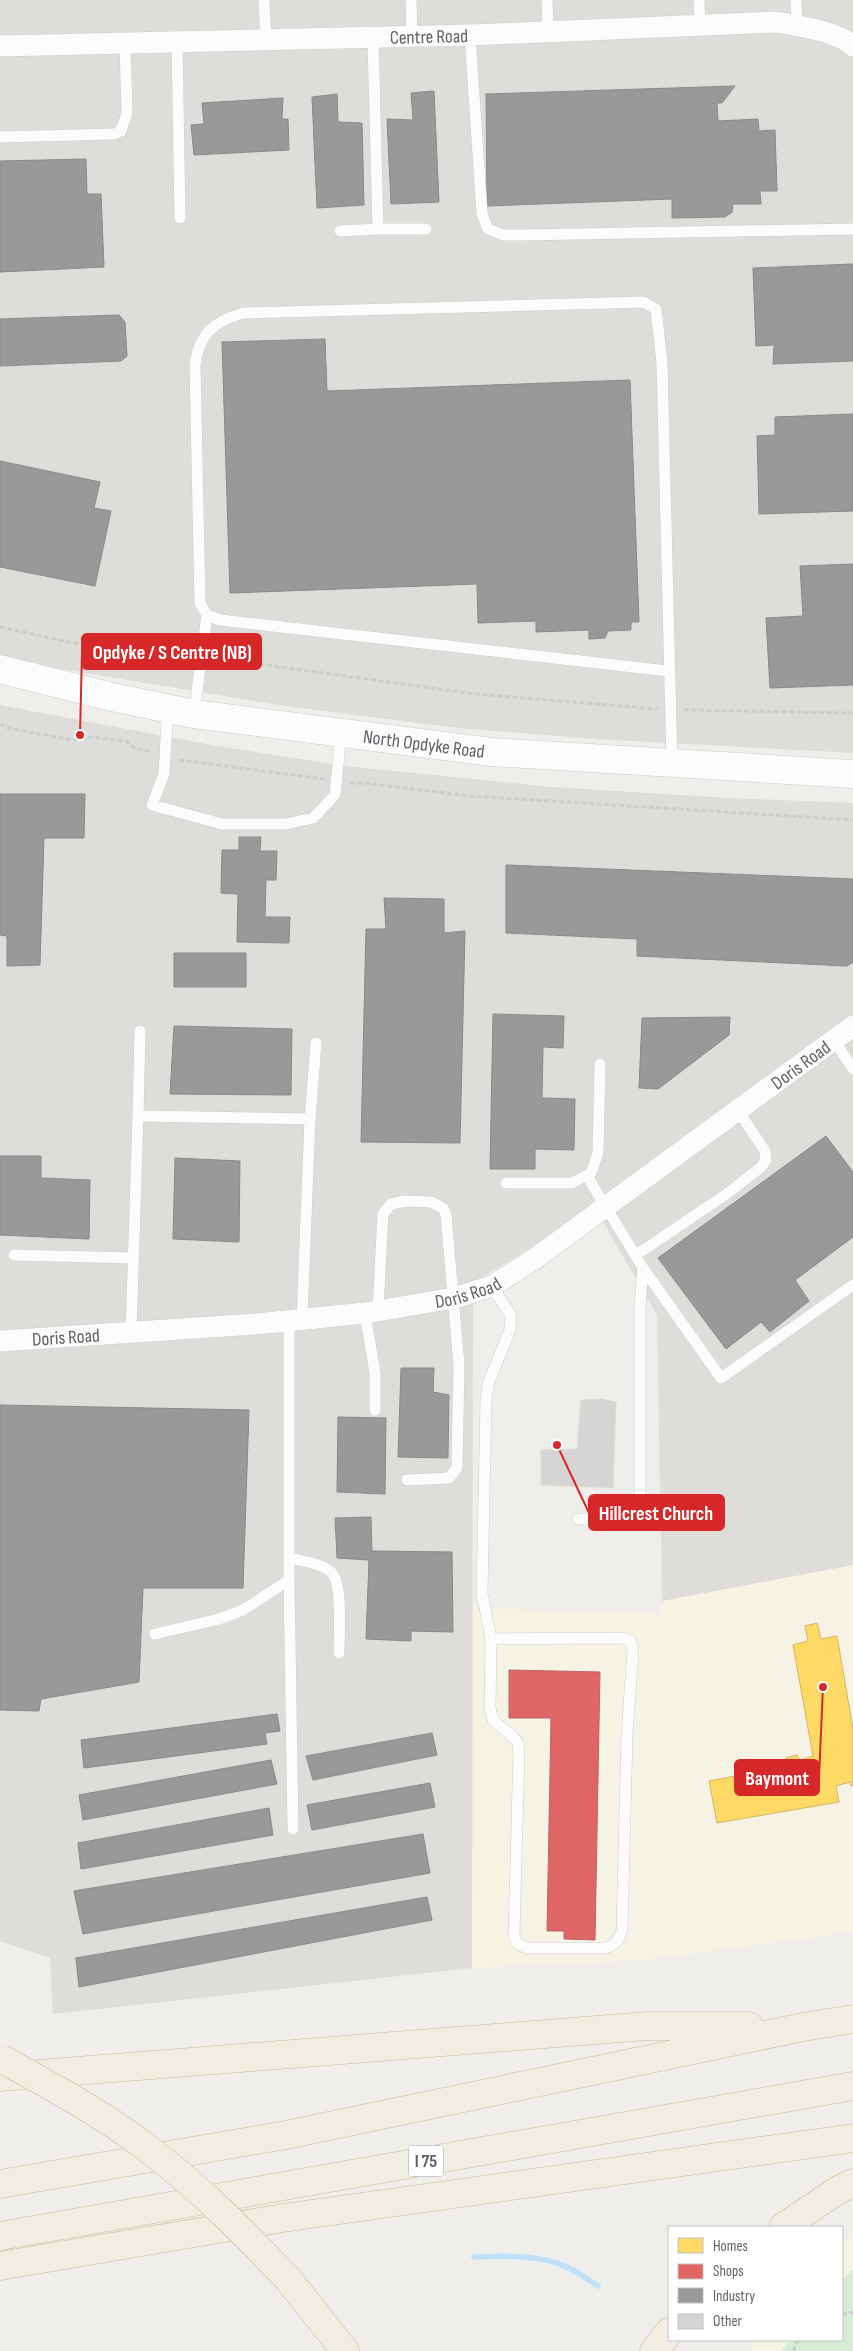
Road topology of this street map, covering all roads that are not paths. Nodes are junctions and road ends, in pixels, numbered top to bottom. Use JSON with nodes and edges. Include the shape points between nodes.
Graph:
{"nodes":[{"id":1,"x":264,"y":0,"type":"edge"},
{"id":2,"x":411,"y":0,"type":"edge"},
{"id":3,"x":547,"y":0,"type":"edge"},
{"id":4,"x":699,"y":0,"type":"edge"},
{"id":5,"x":796,"y":0,"type":"edge"},
{"id":6,"x":700,"y":25,"type":"junction"},
{"id":7,"x":797,"y":26,"type":"junction"},
{"id":8,"x":548,"y":32,"type":"junction"},
{"id":9,"x":470,"y":35,"type":"junction"},
{"id":10,"x":412,"y":37,"type":"junction"},
{"id":11,"x":373,"y":38,"type":"junction"},
{"id":12,"x":266,"y":40,"type":"junction"},
{"id":13,"x":177,"y":43,"type":"junction"},
{"id":14,"x":125,"y":44,"type":"junction"},
{"id":15,"x":0,"y":46,"type":"edge"},
{"id":16,"x":853,"y":46,"type":"edge"},
{"id":17,"x":0,"y":137,"type":"edge"},
{"id":18,"x":180,"y":218,"type":"dead end"},
{"id":19,"x":426,"y":229,"type":"dead end"},
{"id":20,"x":853,"y":229,"type":"edge"},
{"id":21,"x":378,"y":230,"type":"junction"},
{"id":22,"x":340,"y":231,"type":"dead end"},
{"id":23,"x":207,"y":615,"type":"junction"},
{"id":24,"x":0,"y":669,"type":"edge"},
{"id":25,"x":668,"y":671,"type":"junction"},
{"id":26,"x":168,"y":707,"type":"junction"},
{"id":27,"x":194,"y":714,"type":"junction"},
{"id":28,"x":341,"y":733,"type":"junction"},
{"id":29,"x":672,"y":763,"type":"junction"},
{"id":30,"x":853,"y":774,"type":"edge"},
{"id":31,"x":853,"y":1026,"type":"edge"},
{"id":32,"x":140,"y":1031,"type":"dead end"},
{"id":33,"x":832,"y":1039,"type":"junction"},
{"id":34,"x":316,"y":1043,"type":"dead end"},
{"id":35,"x":600,"y":1064,"type":"dead end"},
{"id":36,"x":853,"y":1070,"type":"edge"},
{"id":37,"x":737,"y":1109,"type":"junction"},
{"id":38,"x":138,"y":1116,"type":"junction"},
{"id":39,"x":310,"y":1119,"type":"junction"},
{"id":40,"x":587,"y":1176,"type":"junction"},
{"id":41,"x":506,"y":1183,"type":"dead end"},
{"id":42,"x":606,"y":1205,"type":"junction"},
{"id":43,"x":14,"y":1255,"type":"dead end"},
{"id":44,"x":636,"y":1255,"type":"junction"},
{"id":45,"x":133,"y":1258,"type":"junction"},
{"id":46,"x":643,"y":1268,"type":"junction"},
{"id":47,"x":853,"y":1285,"type":"edge"},
{"id":48,"x":492,"y":1286,"type":"junction"},
{"id":49,"x":454,"y":1298,"type":"junction"},
{"id":50,"x":371,"y":1312,"type":"junction"},
{"id":51,"x":296,"y":1319,"type":"junction"},
{"id":52,"x":131,"y":1332,"type":"junction"},
{"id":53,"x":0,"y":1341,"type":"edge"},
{"id":54,"x":375,"y":1410,"type":"dead end"},
{"id":55,"x":407,"y":1480,"type":"dead end"},
{"id":56,"x":578,"y":1519,"type":"dead end"},
{"id":57,"x":289,"y":1558,"type":"junction"},
{"id":58,"x":289,"y":1580,"type":"junction"},
{"id":59,"x":155,"y":1634,"type":"dead end"},
{"id":60,"x":490,"y":1639,"type":"junction"},
{"id":61,"x":339,"y":1653,"type":"dead end"},
{"id":62,"x":293,"y":1829,"type":"dead end"},
{"id":63,"x":853,"y":2019,"type":"edge"},
{"id":64,"x":803,"y":2027,"type":"junction"},
{"id":65,"x":0,"y":2058,"type":"edge"},
{"id":66,"x":0,"y":2077,"type":"edge"},
{"id":67,"x":853,"y":2086,"type":"edge"},
{"id":68,"x":853,"y":2138,"type":"edge"},
{"id":69,"x":853,"y":2183,"type":"edge"},
{"id":70,"x":0,"y":2184,"type":"edge"},
{"id":71,"x":784,"y":2226,"type":"edge"},
{"id":72,"x":0,"y":2236,"type":"edge"},
{"id":73,"x":0,"y":2266,"type":"edge"},
{"id":74,"x":668,"y":2333,"type":"edge"},
{"id":75,"x":345,"y":2351,"type":"edge"},
{"id":76,"x":654,"y":2351,"type":"edge"}],
"edges":[{"from":1,"to":12,"type":"lane"},
{"from":2,"to":10,"type":"lane"},
{"from":3,"to":8,"type":"lane"},
{"from":4,"to":6,"type":"lane"},
{"from":5,"to":7,"type":"lane"},
{"from":6,"to":7,"type":"street","name":"Centre Road","via":[[776,22]]},
{"from":6,"to":8,"type":"street","name":"Centre Road"},
{"from":7,"to":16,"type":"street","name":"Centre Road"},
{"from":8,"to":9,"type":"street","name":"Centre Road"},
{"from":9,"to":10,"type":"street","name":"Centre Road"},
{"from":9,"to":20,"type":"lane","via":[[482,214],[488,229],[503,235],[522,235]]},
{"from":10,"to":11,"type":"street","name":"Centre Road"},
{"from":11,"to":12,"type":"street","name":"Centre Road"},
{"from":11,"to":21,"type":"lane"},
{"from":12,"to":13,"type":"street","name":"Centre Road"},
{"from":13,"to":14,"type":"street","name":"Centre Road"},
{"from":13,"to":18,"type":"lane"},
{"from":14,"to":15,"type":"street","name":"Centre Road"},
{"from":14,"to":17,"type":"lane","via":[[127,113],[121,131],[114,134]]},
{"from":19,"to":21,"type":"lane"},
{"from":21,"to":22,"type":"lane"},
{"from":23,"to":25,"type":"lane","via":[[220,620]]},
{"from":23,"to":25,"type":"lane","via":[[200,602],[195,364],[198,347],[205,334],[217,323],[243,313],[643,302],[656,309],[662,363]]},
{"from":23,"to":27,"type":"lane"},
{"from":24,"to":26,"type":"main road","name":"North Opdyke Road","via":[[112,697]]},
{"from":25,"to":29,"type":"lane"},
{"from":26,"to":27,"type":"main road","name":"North Opdyke Road"},
{"from":26,"to":28,"type":"lane","via":[[164,774],[152,805],[222,824],[286,824],[313,818],[335,795]]},
{"from":27,"to":28,"type":"main road","name":"North Opdyke Road"},
{"from":28,"to":29,"type":"main road","name":"North Opdyke Road","via":[[492,752]]},
{"from":29,"to":30,"type":"main road","name":"North Opdyke Road"},
{"from":31,"to":33,"type":"street","name":"Doris Road"},
{"from":32,"to":38,"type":"lane"},
{"from":33,"to":36,"type":"lane"},
{"from":33,"to":37,"type":"street","name":"Doris Road"},
{"from":34,"to":39,"type":"lane"},
{"from":35,"to":40,"type":"lane","via":[[598,1153]]},
{"from":37,"to":42,"type":"street","name":"Doris Road"},
{"from":37,"to":44,"type":"lane","via":[[764,1151],[766,1160],[728,1193]]},
{"from":38,"to":39,"type":"lane"},
{"from":38,"to":45,"type":"lane"},
{"from":39,"to":51,"type":"lane"},
{"from":40,"to":41,"type":"lane","via":[[572,1183]]},
{"from":40,"to":42,"type":"lane"},
{"from":42,"to":44,"type":"lane"},
{"from":42,"to":48,"type":"street","name":"Doris Road","via":[[533,1260]]},
{"from":43,"to":45,"type":"lane"},
{"from":44,"to":46,"type":"lane"},
{"from":45,"to":52,"type":"lane"},
{"from":46,"to":47,"type":"lane","via":[[721,1378]]},
{"from":46,"to":56,"type":"lane","via":[[638,1515],[631,1520]]},
{"from":48,"to":49,"type":"street","name":"Doris Road"},
{"from":48,"to":60,"type":"lane","via":[[511,1316],[510,1330],[488,1384],[486,1401],[482,1594]]},
{"from":49,"to":50,"type":"street","name":"Doris Road"},
{"from":49,"to":50,"type":"lane","via":[[443,1208],[431,1202],[405,1201],[391,1204],[383,1214]]},
{"from":49,"to":55,"type":"lane","via":[[459,1365],[457,1468],[449,1478]]},
{"from":50,"to":51,"type":"street","name":"Doris Road"},
{"from":50,"to":54,"type":"lane"},
{"from":51,"to":52,"type":"street","name":"Doris Road"},
{"from":51,"to":57,"type":"lane"},
{"from":52,"to":53,"type":"street","name":"Doris Road"},
{"from":57,"to":58,"type":"lane"},
{"from":57,"to":61,"type":"lane","via":[[331,1572],[338,1583]]},
{"from":58,"to":59,"type":"lane","via":[[243,1610]]},
{"from":58,"to":62,"type":"lane"},
{"from":60,"to":60,"type":"lane","via":[[490,1708],[493,1720],[512,1736],[519,1752],[514,1935],[517,1943],[526,1948],[613,1946],[620,1939],[622,1930],[627,1735],[633,1650],[630,1642],[623,1638]]},
{"from":63,"to":64,"type":"highway"},
{"from":64,"to":66,"type":"highway","via":[[647,2026]]},
{"from":64,"to":70,"type":"highway","via":[[286,2135]]},
{"from":65,"to":75,"type":"highway","bridge":true,"via":[[69,2095],[143,2145],[207,2197],[288,2279]]},
{"from":67,"to":72,"type":"highway","number":"I 75"},
{"from":68,"to":73,"type":"highway","via":[[283,2218]]},
{"from":69,"to":71,"type":"highway"},
{"from":74,"to":76,"type":"highway"}]}
